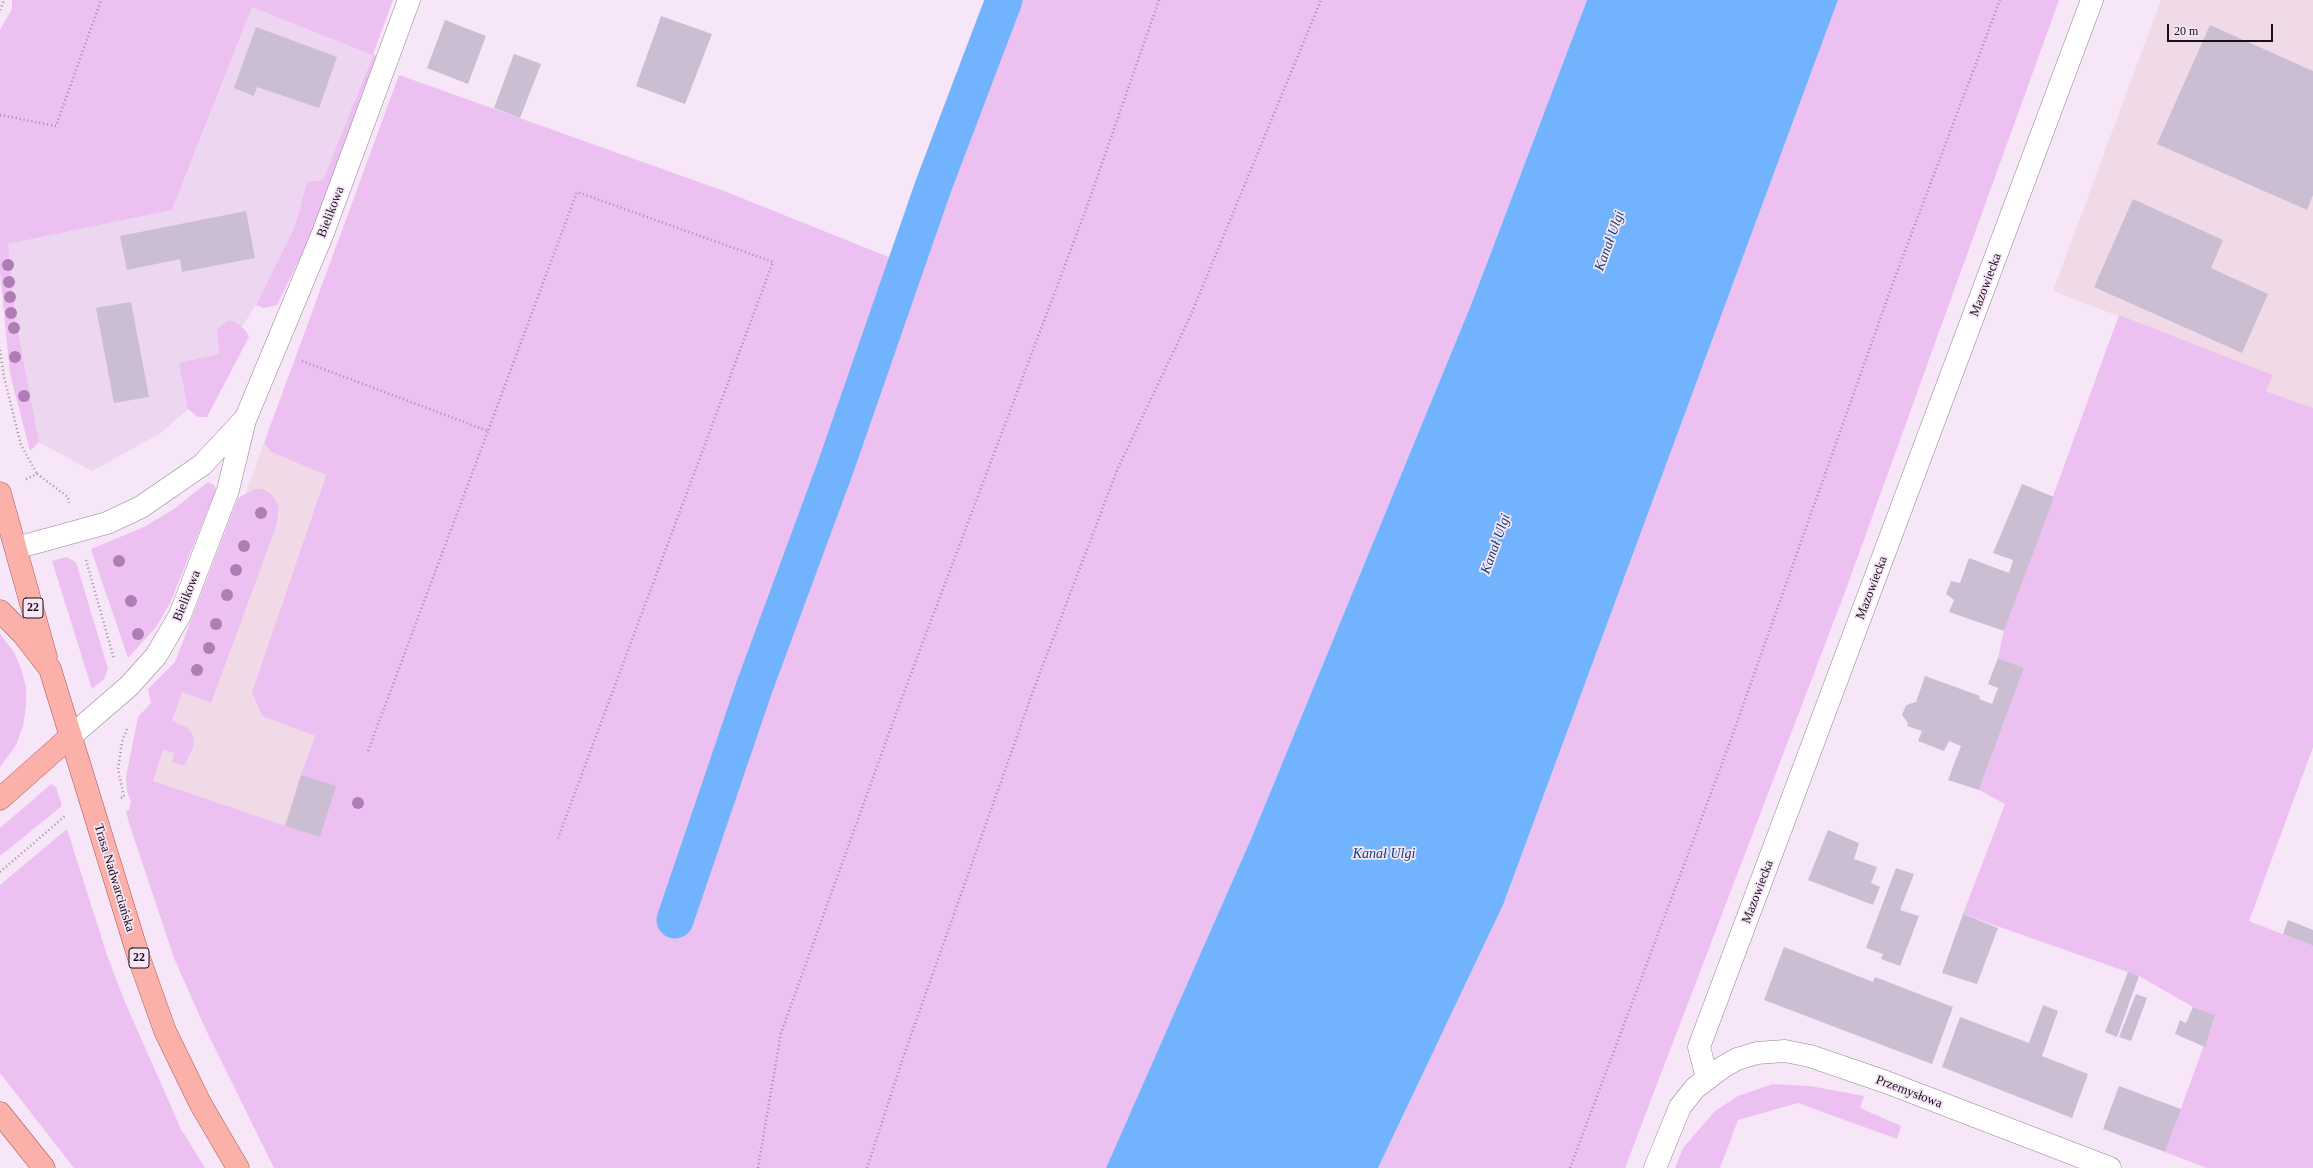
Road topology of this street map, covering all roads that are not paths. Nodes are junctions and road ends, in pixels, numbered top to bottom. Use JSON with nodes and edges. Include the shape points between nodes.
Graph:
{"nodes":[{"id":1,"x":409,"y":0,"type":"edge"},
{"id":2,"x":2092,"y":0,"type":"edge"},
{"id":3,"x":245,"y":420,"type":"junction"},
{"id":4,"x":0,"y":493,"type":"edge"},
{"id":5,"x":8,"y":550,"type":"edge"},
{"id":6,"x":0,"y":611,"type":"edge"},
{"id":7,"x":50,"y":669,"type":"junction"},
{"id":8,"x":71,"y":736,"type":"junction"},
{"id":9,"x":0,"y":799,"type":"edge"},
{"id":10,"x":1707,"y":1078,"type":"junction"},
{"id":11,"x":0,"y":1113,"type":"edge"},
{"id":12,"x":44,"y":1168,"type":"edge"},
{"id":13,"x":238,"y":1168,"type":"edge"},
{"id":14,"x":1655,"y":1168,"type":"edge"},
{"id":15,"x":2110,"y":1168,"type":"edge"}],
"edges":[{"from":1,"to":3,"type":"street","name":"Bielikowa","via":[[323,233]]},
{"from":2,"to":10,"type":"street","name":"Mazowiecka","via":[[1699,1047]]},
{"from":3,"to":5,"type":"street","name":"Bielikowa","via":[[210,459],[141,507],[107,523]]},
{"from":3,"to":8,"type":"street","name":"Bielikowa","via":[[228,490],[170,636],[129,686]]},
{"from":4,"to":5,"type":"main road","number":"22"},
{"from":5,"to":7,"type":"main road","number":"22"},
{"from":6,"to":7,"type":"main road","number":"22","via":[[23,634]]},
{"from":7,"to":8,"type":"main road","number":"22"},
{"from":8,"to":9,"type":"main road"},
{"from":8,"to":13,"type":"main road","name":"Trasa Nadwarciańska","number":"22","via":[[139,958],[165,1030],[200,1103]]},
{"from":10,"to":14,"type":"street","via":[[1684,1100]]},
{"from":10,"to":15,"type":"street","name":"Przemysłowa","via":[[1722,1067],[1747,1056],[1772,1051],[1799,1053],[1886,1082]]},
{"from":11,"to":12,"type":"main road"}]}
